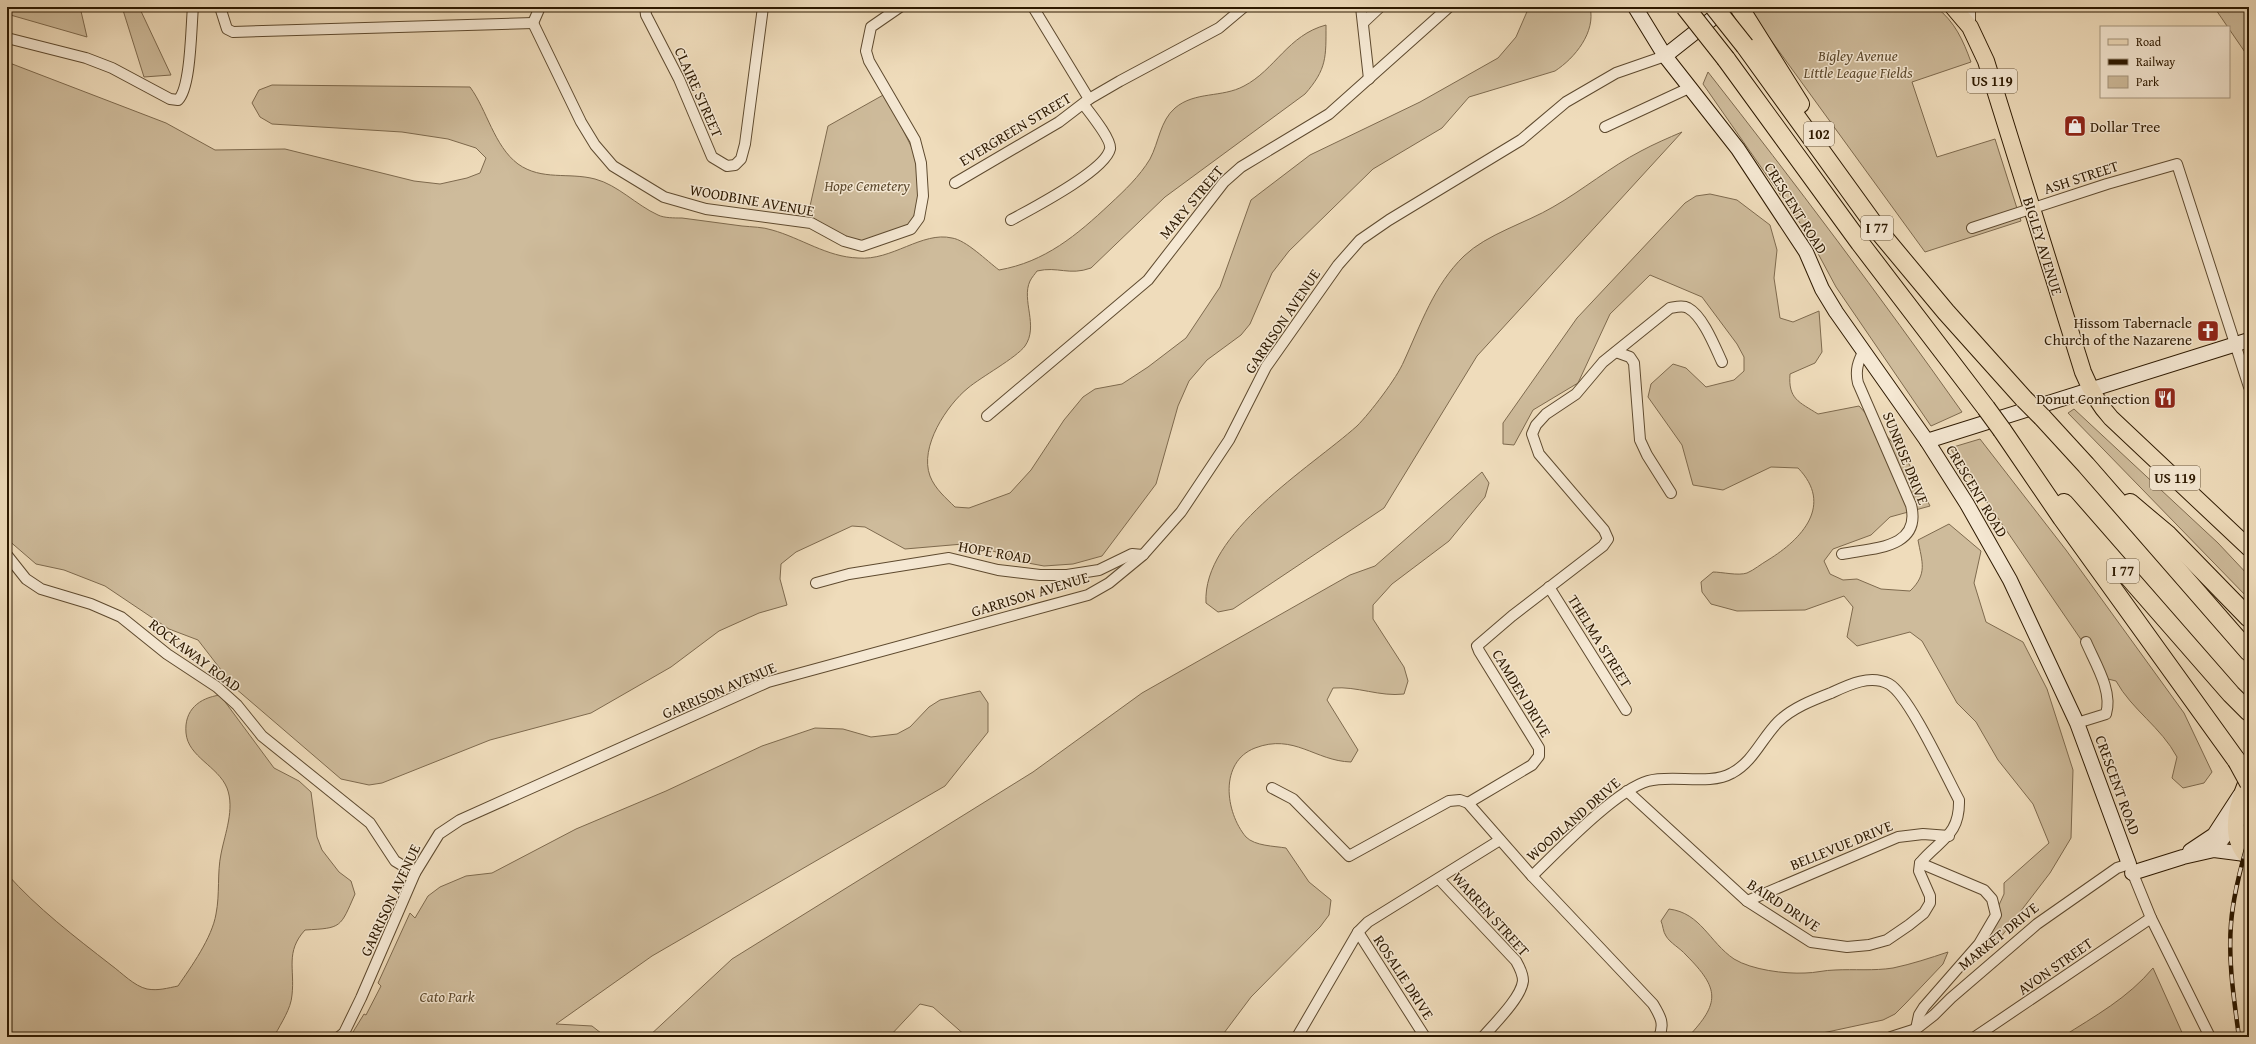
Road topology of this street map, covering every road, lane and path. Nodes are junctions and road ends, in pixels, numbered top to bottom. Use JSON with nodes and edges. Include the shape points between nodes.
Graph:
{"nodes":[{"id":1,"x":193,"y":7,"type":"edge"},
{"id":2,"x":220,"y":7,"type":"edge"},
{"id":3,"x":540,"y":7,"type":"edge"},
{"id":4,"x":644,"y":7,"type":"edge"},
{"id":5,"x":764,"y":7,"type":"edge"},
{"id":6,"x":900,"y":7,"type":"edge"},
{"id":7,"x":1033,"y":7,"type":"edge"},
{"id":8,"x":1244,"y":7,"type":"edge"},
{"id":9,"x":1360,"y":7,"type":"edge"},
{"id":10,"x":1380,"y":7,"type":"edge"},
{"id":11,"x":1449,"y":7,"type":"edge"},
{"id":12,"x":1635,"y":7,"type":"edge"},
{"id":13,"x":1685,"y":7,"type":"edge"},
{"id":14,"x":1714,"y":7,"type":"edge"},
{"id":15,"x":1727,"y":7,"type":"edge"},
{"id":16,"x":1739,"y":7,"type":"edge"},
{"id":17,"x":1953,"y":7,"type":"edge"},
{"id":18,"x":1970,"y":7,"type":"edge"},
{"id":19,"x":533,"y":23,"type":"junction"},
{"id":20,"x":1363,"y":24,"type":"junction"},
{"id":21,"x":1970,"y":27,"type":"junction"},
{"id":22,"x":7,"y":38,"type":"edge"},
{"id":23,"x":1751,"y":40,"type":"junction"},
{"id":24,"x":1665,"y":56,"type":"junction"},
{"id":25,"x":1369,"y":79,"type":"junction"},
{"id":26,"x":1689,"y":88,"type":"junction"},
{"id":27,"x":1086,"y":102,"type":"junction"},
{"id":28,"x":1605,"y":127,"type":"dead end"},
{"id":29,"x":955,"y":184,"type":"dead end"},
{"id":30,"x":2032,"y":209,"type":"junction"},
{"id":31,"x":1011,"y":220,"type":"dead end"},
{"id":32,"x":1972,"y":228,"type":"dead end"},
{"id":33,"x":2249,"y":340,"type":"edge"},
{"id":34,"x":2236,"y":344,"type":"junction"},
{"id":35,"x":1864,"y":350,"type":"junction"},
{"id":36,"x":1616,"y":352,"type":"junction"},
{"id":37,"x":1722,"y":362,"type":"dead end"},
{"id":38,"x":2249,"y":387,"type":"edge"},
{"id":39,"x":2090,"y":389,"type":"junction"},
{"id":40,"x":987,"y":416,"type":"dead end"},
{"id":41,"x":1927,"y":441,"type":"junction"},
{"id":42,"x":2016,"y":448,"type":"junction"},
{"id":43,"x":2086,"y":465,"type":"junction"},
{"id":44,"x":1672,"y":493,"type":"dead end"},
{"id":45,"x":2249,"y":548,"type":"edge"},
{"id":46,"x":1842,"y":554,"type":"dead end"},
{"id":47,"x":7,"y":555,"type":"edge"},
{"id":48,"x":1143,"y":555,"type":"junction"},
{"id":49,"x":816,"y":583,"type":"dead end"},
{"id":50,"x":1549,"y":587,"type":"junction"},
{"id":51,"x":2249,"y":618,"type":"edge"},
{"id":52,"x":2086,"y":642,"type":"dead end"},
{"id":53,"x":2249,"y":652,"type":"edge"},
{"id":54,"x":1626,"y":710,"type":"dead end"},
{"id":55,"x":2249,"y":712,"type":"edge"},
{"id":56,"x":2077,"y":723,"type":"junction"},
{"id":57,"x":2243,"y":766,"type":"edge"},
{"id":58,"x":2249,"y":777,"type":"edge"},
{"id":59,"x":1272,"y":788,"type":"dead end"},
{"id":60,"x":2245,"y":788,"type":"edge"},
{"id":61,"x":1627,"y":790,"type":"junction"},
{"id":62,"x":1468,"y":803,"type":"junction"},
{"id":63,"x":2235,"y":822,"type":"junction"},
{"id":64,"x":1949,"y":836,"type":"junction"},
{"id":65,"x":1500,"y":840,"type":"junction"},
{"id":66,"x":2214,"y":850,"type":"junction"},
{"id":67,"x":2247,"y":856,"type":"edge"},
{"id":68,"x":2183,"y":857,"type":"junction"},
{"id":69,"x":1920,"y":863,"type":"junction"},
{"id":70,"x":2131,"y":868,"type":"junction"},
{"id":71,"x":415,"y":873,"type":"junction"},
{"id":72,"x":1532,"y":876,"type":"junction"},
{"id":73,"x":1439,"y":878,"type":"junction"},
{"id":74,"x":1747,"y":901,"type":"junction"},
{"id":75,"x":2151,"y":918,"type":"junction"},
{"id":76,"x":1358,"y":932,"type":"junction"},
{"id":77,"x":1916,"y":1029,"type":"junction"},
{"id":78,"x":340,"y":1037,"type":"edge"},
{"id":79,"x":1297,"y":1037,"type":"edge"},
{"id":80,"x":1425,"y":1037,"type":"edge"},
{"id":81,"x":1483,"y":1037,"type":"edge"},
{"id":82,"x":1659,"y":1037,"type":"edge"},
{"id":83,"x":1892,"y":1037,"type":"edge"},
{"id":84,"x":1975,"y":1037,"type":"edge"},
{"id":85,"x":2210,"y":1037,"type":"edge"}],
"edges":[{"from":1,"to":22,"type":"street","via":[[186,83],[183,96],[178,100],[170,99],[112,68],[86,58]]},
{"from":2,"to":19,"type":"street","via":[[227,29],[233,32]]},
{"from":3,"to":19,"type":"street"},
{"from":4,"to":5,"type":"street","name":"CLAIRE STREET","via":[[679,79],[712,157],[727,166],[734,165],[741,159]]},
{"from":6,"to":19,"type":"street","name":"WOODBINE AVENUE","via":[[871,27],[866,51],[869,61],[915,140],[921,163],[923,196],[919,218],[911,229],[862,246],[844,241],[810,223],[706,209],[664,197],[613,166],[581,122]]},
{"from":7,"to":27,"type":"street"},
{"from":8,"to":27,"type":"street","name":"EVERGREEN STREET","via":[[1219,28]]},
{"from":9,"to":20,"type":"street"},
{"from":10,"to":20,"type":"street"},
{"from":11,"to":25,"type":"street","name":"MARY STREET"},
{"from":12,"to":24,"type":"street","name":"CRESCENT ROAD"},
{"from":13,"to":42,"type":"highway","number":"I 77","bridge":true},
{"from":14,"to":23,"type":"highway","number":"I 77","bridge":true},
{"from":15,"to":24,"type":"street"},
{"from":16,"to":23,"type":"highway"},
{"from":17,"to":21,"type":"main road","name":"BIGLEY AVENUE","number":"US 119"},
{"from":18,"to":21,"type":"street"},
{"from":20,"to":25,"type":"street"},
{"from":21,"to":30,"type":"main road","name":"BIGLEY AVENUE","number":"US 119","via":[[1986,61]]},
{"from":23,"to":43,"type":"highway","number":"I 77","bridge":true,"via":[[1881,234],[1946,312]]},
{"from":24,"to":26,"type":"street","name":"CRESCENT ROAD"},
{"from":24,"to":48,"type":"street","name":"GARRISON AVENUE","via":[[1616,73],[1566,102],[1521,140],[1360,240],[1338,265],[1266,367],[1229,440],[1181,512]]},
{"from":25,"to":40,"type":"street","name":"MARY STREET","via":[[1329,114],[1241,167],[1224,182],[1148,280]]},
{"from":26,"to":28,"type":"street"},
{"from":26,"to":35,"type":"street","name":"CRESCENT ROAD","via":[[1738,149],[1806,252],[1822,289],[1836,312]]},
{"from":27,"to":29,"type":"street","name":"EVERGREEN STREET","via":[[1059,122]]},
{"from":27,"to":31,"type":"street","via":[[1109,141],[1110,149],[1106,156],[1065,190]]},
{"from":30,"to":32,"type":"street","name":"ASH STREET"},
{"from":30,"to":34,"type":"street","name":"ASH STREET","via":[[2177,164]]},
{"from":30,"to":39,"type":"main road","name":"BIGLEY AVENUE","number":"US 119"},
{"from":33,"to":34,"type":"street"},
{"from":34,"to":38,"type":"street"},
{"from":34,"to":39,"type":"street"},
{"from":35,"to":41,"type":"street","name":"CRESCENT ROAD"},
{"from":35,"to":46,"type":"street","name":"SUNRISE DRIVE","via":[[1858,360],[1858,383],[1914,517],[1911,530],[1903,539],[1890,545]]},
{"from":36,"to":37,"type":"street","name":"CAMDEN DRIVE","via":[[1670,308],[1679,306],[1688,308],[1700,319]]},
{"from":36,"to":44,"type":"street","via":[[1630,357],[1634,364],[1640,440]]},
{"from":36,"to":50,"type":"street","name":"CAMDEN DRIVE","via":[[1602,362],[1576,394],[1546,414],[1532,434],[1539,454],[1604,530],[1608,539],[1603,546]]},
{"from":39,"to":41,"type":"street"},
{"from":39,"to":45,"type":"main road","name":"BIGLEY AVENUE","number":"US 119","via":[[2111,418]]},
{"from":41,"to":56,"type":"street","name":"CRESCENT ROAD","via":[[2010,580]]},
{"from":42,"to":55,"type":"highway","number":"I 77"},
{"from":42,"to":57,"type":"highway","via":[[2062,518]]},
{"from":43,"to":51,"type":"highway","number":"I 77","via":[[2168,535]]},
{"from":43,"to":53,"type":"highway"},
{"from":47,"to":71,"type":"street","name":"ROCKAWAY ROAD","via":[[26,579],[41,589],[91,604],[121,618],[167,654],[217,687],[237,705],[262,736],[370,823],[395,861]]},
{"from":48,"to":49,"type":"street","name":"HOPE ROAD","via":[[1132,554],[1099,570],[1067,575],[998,570],[949,558],[849,574]]},
{"from":48,"to":71,"type":"street","name":"GARRISON AVENUE","via":[[1109,583],[1088,595],[768,682],[460,820],[439,834]]},
{"from":50,"to":54,"type":"street","name":"THELMA STREET"},
{"from":50,"to":62,"type":"street","name":"CAMDEN DRIVE","via":[[1478,646],[1539,748],[1539,756],[1532,765]]},
{"from":52,"to":56,"type":"street","via":[[2108,696],[2109,705],[2106,714]]},
{"from":56,"to":70,"type":"street","name":"CRESCENT ROAD"},
{"from":57,"to":60,"type":"highway","bridge":true},
{"from":58,"to":60,"type":"main road"},
{"from":59,"to":62,"type":"street","via":[[1293,799],[1349,856],[1450,801],[1460,800]]},
{"from":60,"to":63,"type":"main road"},
{"from":60,"to":68,"type":"street","via":[[2214,835]]},
{"from":61,"to":64,"type":"street","name":"WOODLAND DRIVE","via":[[1649,781],[1719,778],[1731,774],[1742,767],[1778,722],[1789,714],[1853,683],[1869,680],[1888,684],[1897,690],[1908,705],[1959,800],[1959,812]]},
{"from":61,"to":72,"type":"street","name":"WOODLAND DRIVE"},
{"from":61,"to":74,"type":"street","name":"BAIRD DRIVE"},
{"from":62,"to":65,"type":"street"},
{"from":63,"to":66,"type":"street"},
{"from":63,"to":67,"type":"main road","via":[[2237,836]]},
{"from":64,"to":69,"type":"street","name":"WOODLAND DRIVE"},
{"from":64,"to":74,"type":"street","name":"BELLEVUE DRIVE","via":[[1923,834],[1898,837]]},
{"from":65,"to":72,"type":"street"},
{"from":65,"to":73,"type":"street"},
{"from":66,"to":67,"type":"street"},
{"from":66,"to":68,"type":"street"},
{"from":68,"to":70,"type":"street","name":"MARKET DRIVE"},
{"from":69,"to":74,"type":"street","name":"BAIRD DRIVE","via":[[1919,871],[1930,896],[1930,903],[1924,913],[1887,940],[1869,946],[1847,947],[1811,942]]},
{"from":69,"to":77,"type":"street","via":[[1984,890],[1992,899],[1996,915],[1979,944],[1924,1007]]},
{"from":70,"to":75,"type":"street","name":"CRESCENT ROAD"},
{"from":70,"to":77,"type":"street","name":"MARKET DRIVE","via":[[2117,868],[2037,924]]},
{"from":71,"to":78,"type":"street","name":"GARRISON AVENUE","via":[[361,998]]},
{"from":72,"to":82,"type":"street","via":[[1653,1004],[1661,1018],[1662,1028]]},
{"from":73,"to":76,"type":"street","via":[[1368,922]]},
{"from":73,"to":81,"type":"street","name":"WARREN STREET","via":[[1516,961],[1521,970],[1523,982],[1516,998]]},
{"from":75,"to":84,"type":"street","name":"AVON STREET"},
{"from":75,"to":85,"type":"street","name":"CRESCENT ROAD"},
{"from":76,"to":79,"type":"street"},
{"from":76,"to":80,"type":"street","name":"ROSALIE DRIVE"},
{"from":77,"to":83,"type":"street","name":"MARKET DRIVE"}]}
